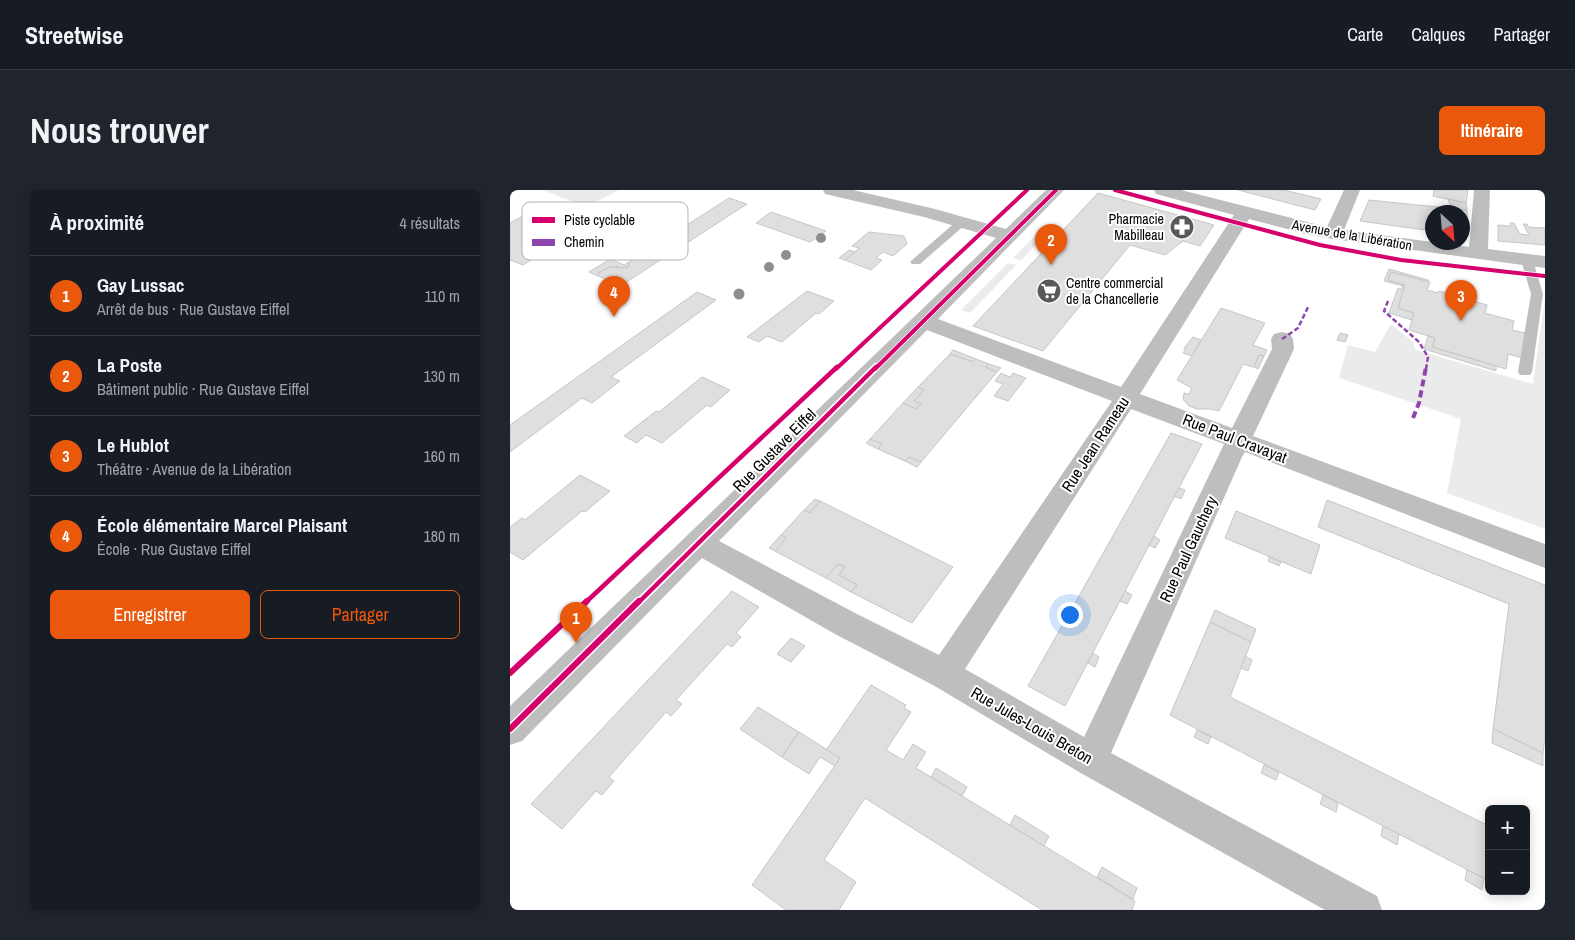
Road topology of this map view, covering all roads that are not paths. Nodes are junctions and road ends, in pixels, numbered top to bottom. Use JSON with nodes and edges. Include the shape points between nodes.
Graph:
{"nodes":[{"id":1,"x":831,"y":190,"type":"edge"},
{"id":2,"x":1056,"y":190,"type":"edge"},
{"id":3,"x":1162,"y":190,"type":"edge"},
{"id":4,"x":1352,"y":190,"type":"edge"},
{"id":5,"x":1482,"y":190,"type":"edge"},
{"id":6,"x":1244,"y":212,"type":"junction"},
{"id":7,"x":962,"y":222,"type":"junction"},
{"id":8,"x":1333,"y":234,"type":"junction"},
{"id":9,"x":1009,"y":236,"type":"junction"},
{"id":10,"x":1478,"y":254,"type":"junction"},
{"id":11,"x":1527,"y":260,"type":"junction"},
{"id":12,"x":916,"y":262,"type":"dead end"},
{"id":13,"x":1545,"y":262,"type":"edge"},
{"id":14,"x":924,"y":321,"type":"junction"},
{"id":15,"x":1282,"y":339,"type":"dead end"},
{"id":16,"x":1525,"y":372,"type":"dead end"},
{"id":17,"x":1126,"y":397,"type":"junction"},
{"id":18,"x":1239,"y":440,"type":"junction"},
{"id":19,"x":699,"y":543,"type":"junction"},
{"id":20,"x":1545,"y":556,"type":"edge"},
{"id":21,"x":944,"y":674,"type":"junction"},
{"id":22,"x":510,"y":729,"type":"edge"},
{"id":23,"x":1091,"y":760,"type":"junction"},
{"id":24,"x":1363,"y":910,"type":"edge"}],
"edges":[{"from":1,"to":7,"type":"street"},
{"from":2,"to":9,"type":"street","name":"Rue Gustave Eiffel"},
{"from":3,"to":6,"type":"street","name":"Avenue de la Libération"},
{"from":4,"to":8,"type":"street"},
{"from":5,"to":10,"type":"street"},
{"from":6,"to":8,"type":"street","name":"Avenue de la Libération"},
{"from":6,"to":17,"type":"street","name":"Rue Jean Rameau"},
{"from":7,"to":9,"type":"street"},
{"from":7,"to":12,"type":"lane"},
{"from":8,"to":10,"type":"street","name":"Avenue de la Libération"},
{"from":9,"to":14,"type":"street","name":"Rue Gustave Eiffel"},
{"from":10,"to":11,"type":"street","name":"Avenue de la Libération"},
{"from":11,"to":13,"type":"street","name":"Avenue de la Libération"},
{"from":11,"to":16,"type":"lane","via":[[1537,294]]},
{"from":14,"to":17,"type":"street","name":"Rue Paul Cravayat"},
{"from":14,"to":19,"type":"street","name":"Rue Gustave Eiffel"},
{"from":15,"to":18,"type":"street","name":"Rue Paul Gauchery","via":[[1282,349]]},
{"from":17,"to":18,"type":"street","name":"Rue Paul Cravayat"},
{"from":17,"to":21,"type":"street","name":"Rue Jean Rameau"},
{"from":18,"to":20,"type":"street","name":"Rue Paul Cravayat"},
{"from":18,"to":23,"type":"street","name":"Rue Paul Gauchery"},
{"from":19,"to":21,"type":"street","name":"Rue Jules-Louis Breton"},
{"from":19,"to":22,"type":"street","name":"Rue Gustave Eiffel"},
{"from":21,"to":23,"type":"street","name":"Rue Jules-Louis Breton"},
{"from":23,"to":24,"type":"street","name":"Rue Jules-Louis Breton"}]}
